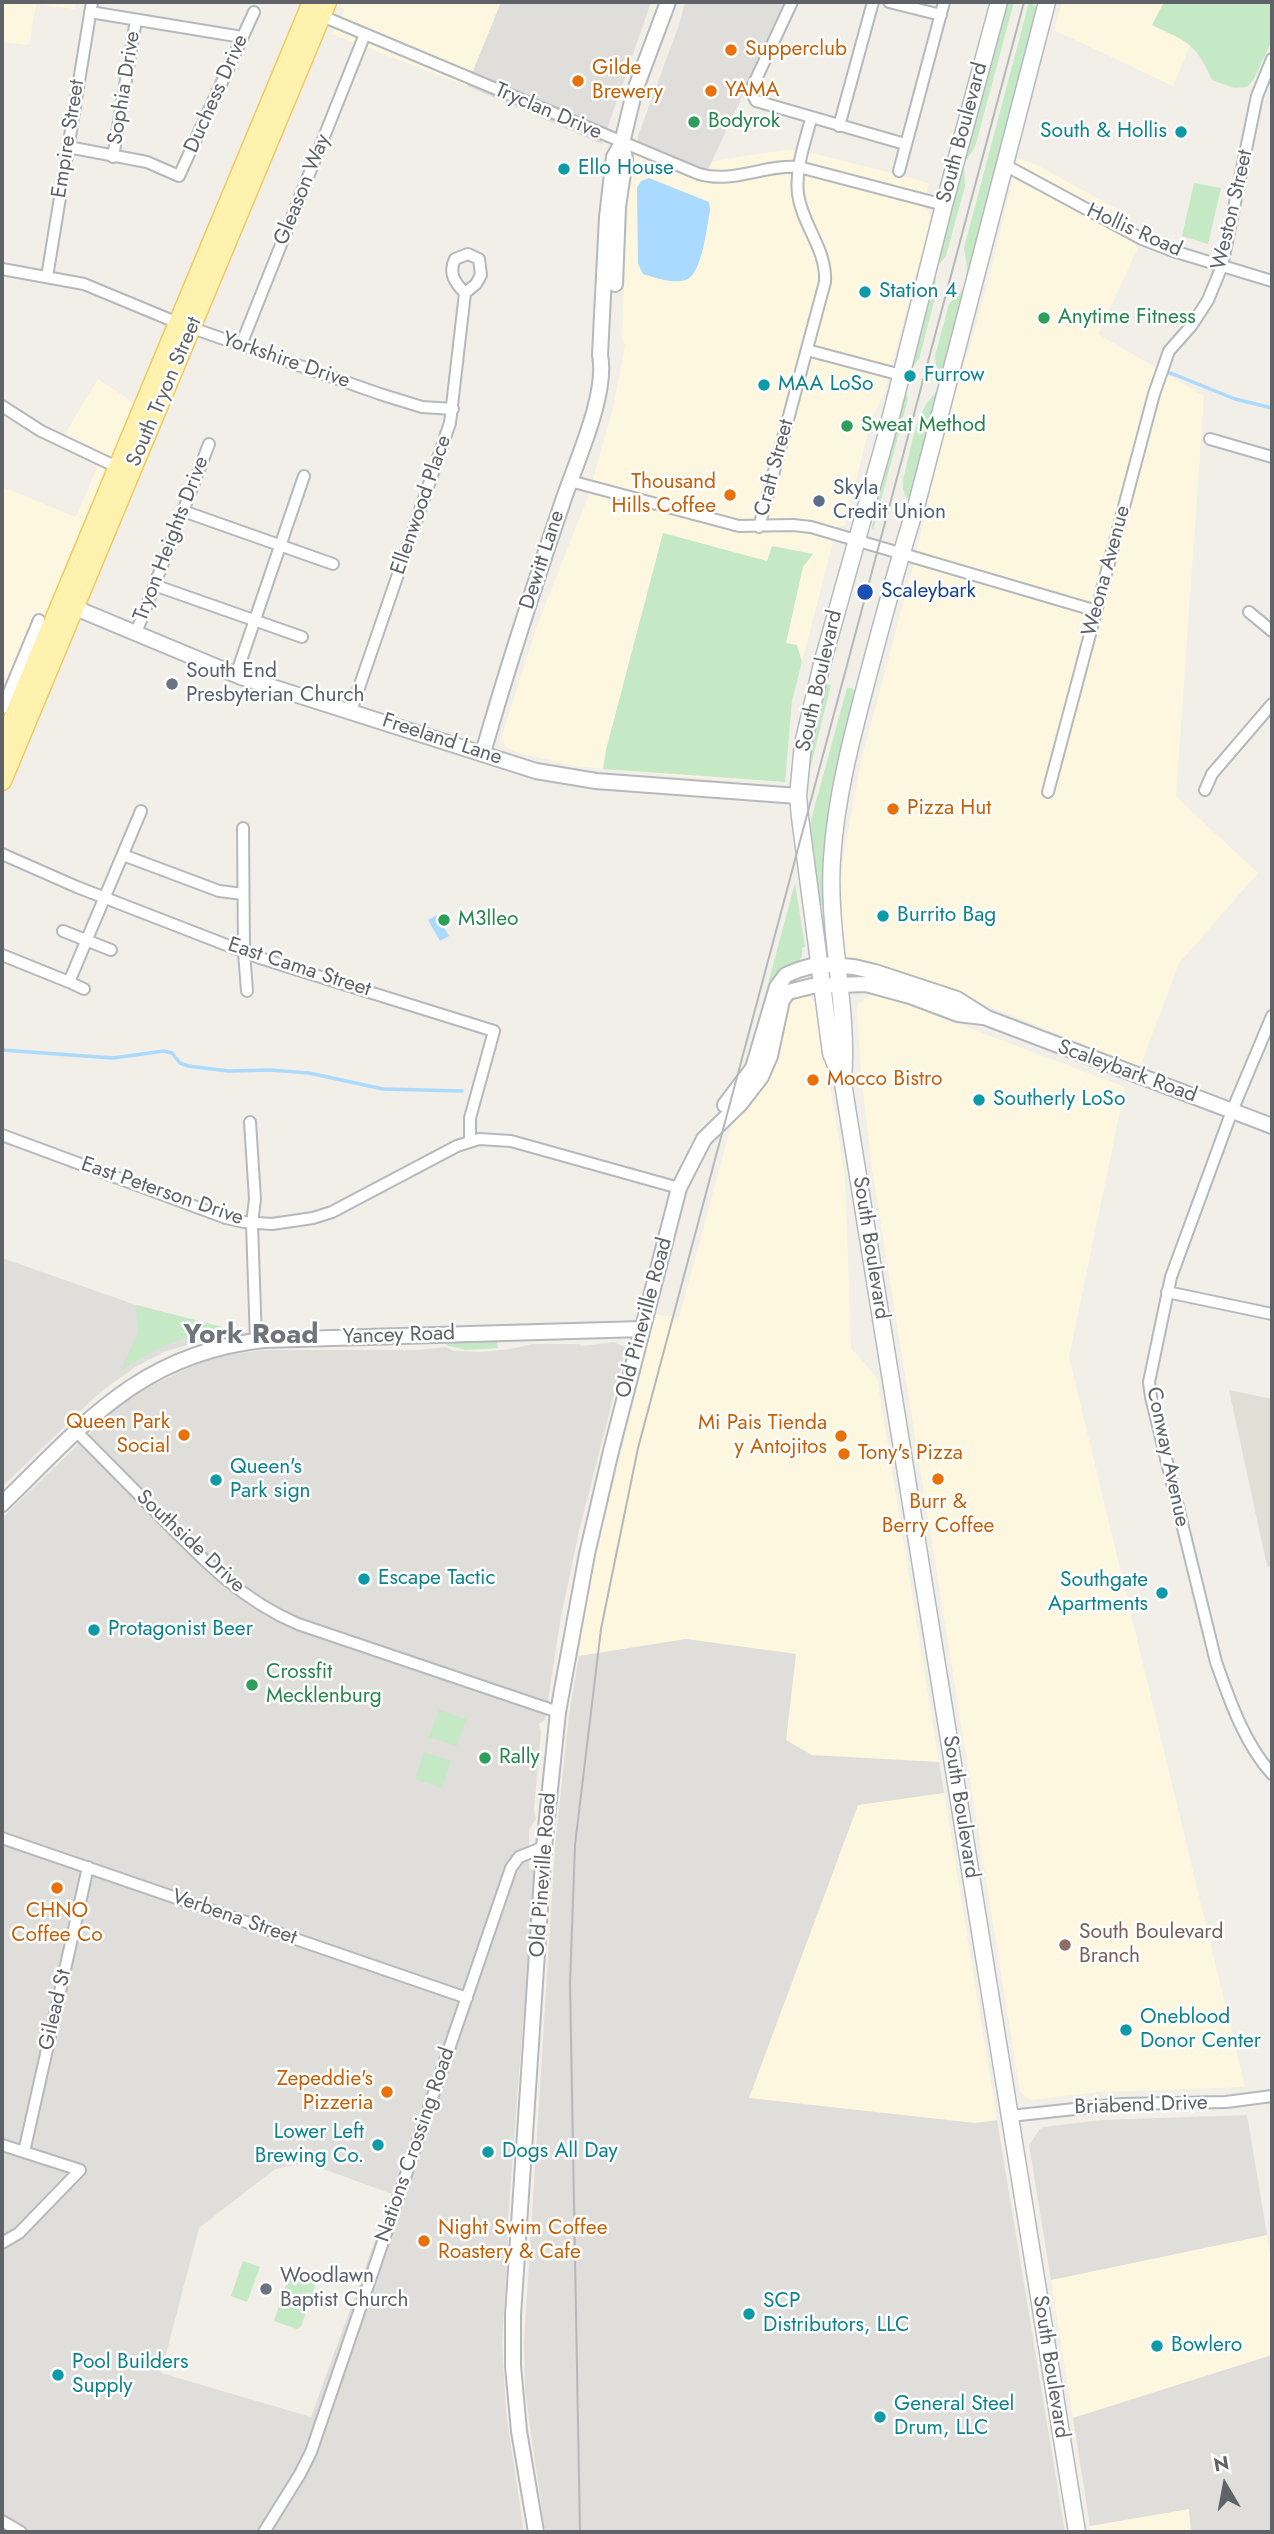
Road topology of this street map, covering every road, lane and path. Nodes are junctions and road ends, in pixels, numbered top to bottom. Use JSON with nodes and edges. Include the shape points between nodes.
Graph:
{"nodes":[{"id":1,"x":668,"y":2,"type":"edge"},
{"id":2,"x":792,"y":2,"type":"edge"},
{"id":3,"x":873,"y":2,"type":"edge"},
{"id":4,"x":889,"y":2,"type":"edge"},
{"id":5,"x":944,"y":2,"type":"edge"},
{"id":6,"x":999,"y":2,"type":"edge"},
{"id":7,"x":1047,"y":2,"type":"edge"},
{"id":8,"x":320,"y":6,"type":"edge"},
{"id":9,"x":91,"y":7,"type":"edge"},
{"id":10,"x":254,"y":12,"type":"dead end"},
{"id":11,"x":941,"y":15,"type":"junction"},
{"id":12,"x":136,"y":20,"type":"junction"},
{"id":13,"x":365,"y":34,"type":"junction"},
{"id":14,"x":242,"y":37,"type":"junction"},
{"id":15,"x":1272,"y":59,"type":"edge"},
{"id":16,"x":811,"y":119,"type":"junction"},
{"id":17,"x":839,"y":126,"type":"junction"},
{"id":18,"x":622,"y":143,"type":"junction"},
{"id":19,"x":905,"y":144,"type":"junction"},
{"id":20,"x":68,"y":147,"type":"junction"},
{"id":21,"x":113,"y":157,"type":"junction"},
{"id":22,"x":1003,"y":164,"type":"junction"},
{"id":23,"x":799,"y":167,"type":"junction"},
{"id":24,"x":899,"y":172,"type":"dead end"},
{"id":25,"x":944,"y":205,"type":"junction"},
{"id":26,"x":1222,"y":266,"type":"junction"},
{"id":27,"x":2,"y":269,"type":"edge"},
{"id":28,"x":47,"y":277,"type":"junction"},
{"id":29,"x":1272,"y":281,"type":"edge"},
{"id":30,"x":465,"y":293,"type":"dead end"},
{"id":31,"x":185,"y":325,"type":"junction"},
{"id":32,"x":241,"y":345,"type":"junction"},
{"id":33,"x":807,"y":350,"type":"junction"},
{"id":34,"x":1169,"y":351,"type":"joint"},
{"id":35,"x":901,"y":375,"type":"junction"},
{"id":36,"x":2,"y":406,"type":"edge"},
{"id":37,"x":453,"y":409,"type":"junction"},
{"id":38,"x":1210,"y":439,"type":"dead end"},
{"id":39,"x":209,"y":444,"type":"dead end"},
{"id":40,"x":1272,"y":457,"type":"edge"},
{"id":41,"x":123,"y":470,"type":"junction"},
{"id":42,"x":304,"y":476,"type":"dead end"},
{"id":43,"x":570,"y":481,"type":"junction"},
{"id":44,"x":183,"y":511,"type":"junction"},
{"id":45,"x":760,"y":527,"type":"junction"},
{"id":46,"x":856,"y":540,"type":"junction"},
{"id":47,"x":281,"y":545,"type":"junction"},
{"id":48,"x":901,"y":553,"type":"junction"},
{"id":49,"x":333,"y":564,"type":"dead end"},
{"id":50,"x":154,"y":585,"type":"junction"},
{"id":51,"x":68,"y":604,"type":"junction"},
{"id":52,"x":1097,"y":611,"type":"junction"},
{"id":53,"x":1249,"y":612,"type":"dead end"},
{"id":54,"x":39,"y":620,"type":"dead end"},
{"id":55,"x":255,"y":620,"type":"junction"},
{"id":56,"x":1272,"y":631,"type":"edge"},
{"id":57,"x":136,"y":633,"type":"junction"},
{"id":58,"x":302,"y":637,"type":"dead end"},
{"id":59,"x":236,"y":675,"type":"junction"},
{"id":60,"x":1272,"y":704,"type":"edge"},
{"id":61,"x":2,"y":709,"type":"edge"},
{"id":62,"x":351,"y":711,"type":"junction"},
{"id":63,"x":2,"y":746,"type":"edge"},
{"id":64,"x":483,"y":753,"type":"junction"},
{"id":65,"x":2,"y":781,"type":"edge"},
{"id":66,"x":1205,"y":790,"type":"dead end"},
{"id":67,"x":1048,"y":792,"type":"dead end"},
{"id":68,"x":799,"y":796,"type":"junction"},
{"id":69,"x":141,"y":811,"type":"dead end"},
{"id":70,"x":243,"y":828,"type":"dead end"},
{"id":71,"x":2,"y":855,"type":"edge"},
{"id":72,"x":123,"y":855,"type":"junction"},
{"id":73,"x":243,"y":894,"type":"junction"},
{"id":74,"x":104,"y":898,"type":"junction"},
{"id":75,"x":63,"y":931,"type":"dead end"},
{"id":76,"x":86,"y":940,"type":"junction"},
{"id":77,"x":111,"y":950,"type":"dead end"},
{"id":78,"x":244,"y":952,"type":"junction"},
{"id":79,"x":2,"y":955,"type":"edge"},
{"id":80,"x":819,"y":964,"type":"junction"},
{"id":81,"x":837,"y":965,"type":"junction"},
{"id":82,"x":69,"y":982,"type":"junction"},
{"id":83,"x":822,"y":985,"type":"junction"},
{"id":84,"x":839,"y":985,"type":"junction"},
{"id":85,"x":84,"y":989,"type":"dead end"},
{"id":86,"x":247,"y":991,"type":"dead end"},
{"id":87,"x":1272,"y":1016,"type":"edge"},
{"id":88,"x":983,"y":1017,"type":"junction"},
{"id":89,"x":843,"y":1083,"type":"junction"},
{"id":90,"x":1232,"y":1111,"type":"junction"},
{"id":91,"x":250,"y":1122,"type":"dead end"},
{"id":92,"x":1272,"y":1125,"type":"edge"},
{"id":93,"x":2,"y":1135,"type":"edge"},
{"id":94,"x":470,"y":1142,"type":"junction"},
{"id":95,"x":679,"y":1188,"type":"junction"},
{"id":96,"x":252,"y":1224,"type":"junction"},
{"id":97,"x":1167,"y":1292,"type":"junction"},
{"id":98,"x":1272,"y":1314,"type":"edge"},
{"id":99,"x":642,"y":1329,"type":"junction"},
{"id":100,"x":256,"y":1341,"type":"junction"},
{"id":101,"x":76,"y":1431,"type":"junction"},
{"id":102,"x":2,"y":1504,"type":"edge"},
{"id":103,"x":558,"y":1712,"type":"junction"},
{"id":104,"x":1272,"y":1774,"type":"edge"},
{"id":105,"x":2,"y":1838,"type":"edge"},
{"id":106,"x":544,"y":1847,"type":"junction"},
{"id":107,"x":89,"y":1867,"type":"junction"},
{"id":108,"x":467,"y":1998,"type":"junction"},
{"id":109,"x":1272,"y":2096,"type":"edge"},
{"id":110,"x":1010,"y":2116,"type":"junction"},
{"id":111,"x":2,"y":2145,"type":"edge"},
{"id":112,"x":23,"y":2152,"type":"junction"},
{"id":113,"x":2,"y":2243,"type":"edge"},
{"id":114,"x":2,"y":2521,"type":"edge"},
{"id":115,"x":21,"y":2532,"type":"edge"},
{"id":116,"x":264,"y":2532,"type":"edge"},
{"id":117,"x":536,"y":2532,"type":"edge"},
{"id":118,"x":1077,"y":2532,"type":"edge"}],
"edges":[{"from":1,"to":18,"type":"street","name":"Dewitt Lane","via":[[634,93]]},
{"from":2,"to":16,"type":"street","via":[[751,90],[756,101]]},
{"from":3,"to":17,"type":"street"},
{"from":4,"to":11,"type":"street"},
{"from":5,"to":11,"type":"street"},
{"from":6,"to":25,"type":"main road","name":"South Boulevard"},
{"from":7,"to":22,"type":"main road","name":"South Boulevard"},
{"from":8,"to":13,"type":"street","name":"Tryclan Drive"},
{"from":8,"to":31,"type":"main road","name":"South Tryon Street"},
{"from":9,"to":12,"type":"street"},
{"from":9,"to":20,"type":"street","name":"Empire Street"},
{"from":10,"to":14,"type":"street","name":"Duchess Drive"},
{"from":11,"to":19,"type":"street"},
{"from":12,"to":14,"type":"street"},
{"from":12,"to":21,"type":"street","name":"Sophia Drive"},
{"from":13,"to":18,"type":"street","name":"Tryclan Drive"},
{"from":13,"to":32,"type":"street","name":"Gleason Way"},
{"from":14,"to":21,"type":"street","name":"Duchess Drive","via":[[179,176],[147,162]]},
{"from":15,"to":26,"type":"street","name":"Weston Street","via":[[1257,96]]},
{"from":16,"to":17,"type":"street"},
{"from":16,"to":23,"type":"street","name":"Craft Street"},
{"from":17,"to":19,"type":"street"},
{"from":18,"to":23,"type":"street","name":"Tryclan Drive","via":[[717,178],[775,166]]},
{"from":18,"to":43,"type":"street","name":"Dewitt Lane","via":[[625,159],[609,357]]},
{"from":19,"to":24,"type":"street"},
{"from":20,"to":21,"type":"street"},
{"from":20,"to":28,"type":"street","name":"Empire Street"},
{"from":22,"to":26,"type":"street","name":"Hollis Road","via":[[1142,239]]},
{"from":22,"to":48,"type":"main road","name":"South Boulevard"},
{"from":23,"to":25,"type":"street","name":"Tryclan Drive"},
{"from":23,"to":33,"type":"street","name":"Craft Street","via":[[800,203],[825,273]]},
{"from":25,"to":35,"type":"main road","name":"South Boulevard"},
{"from":26,"to":29,"type":"street","name":"Hollis Road"},
{"from":26,"to":34,"type":"street","name":"Weston Street","via":[[1208,300]]},
{"from":27,"to":28,"type":"street","name":"Yorkshire Drive"},
{"from":28,"to":31,"type":"street","name":"Yorkshire Drive","via":[[84,284]]},
{"from":30,"to":37,"type":"street","name":"Ellenwood Place"},
{"from":31,"to":32,"type":"street","name":"Yorkshire Drive"},
{"from":31,"to":41,"type":"main road","name":"South Tryon Street"},
{"from":32,"to":37,"type":"street","name":"Yorkshire Drive","via":[[422,407]]},
{"from":33,"to":35,"type":"street"},
{"from":33,"to":45,"type":"street","name":"Craft Street"},
{"from":34,"to":52,"type":"street","name":"Weona Avenue"},
{"from":35,"to":46,"type":"main road","name":"South Boulevard"},
{"from":36,"to":41,"type":"street","via":[[41,431]]},
{"from":37,"to":62,"type":"street","name":"Ellenwood Place"},
{"from":38,"to":40,"type":"street"},
{"from":39,"to":44,"type":"street","name":"Tryon Heights Drive"},
{"from":41,"to":51,"type":"main road","name":"South Tryon Street"},
{"from":42,"to":47,"type":"street"},
{"from":43,"to":45,"type":"street","via":[[739,526]]},
{"from":43,"to":64,"type":"street","name":"Dewitt Lane"},
{"from":44,"to":47,"type":"street"},
{"from":44,"to":50,"type":"street","name":"Tryon Heights Drive"},
{"from":45,"to":46,"type":"street","via":[[803,526]]},
{"from":46,"to":48,"type":"street"},
{"from":46,"to":68,"type":"main road","name":"South Boulevard","via":[[808,720]]},
{"from":47,"to":49,"type":"street"},
{"from":47,"to":55,"type":"street"},
{"from":48,"to":52,"type":"street"},
{"from":48,"to":81,"type":"main road","name":"South Boulevard","via":[[838,802],[831,886]]},
{"from":50,"to":55,"type":"street"},
{"from":50,"to":57,"type":"street","name":"Tryon Heights Drive"},
{"from":51,"to":57,"type":"street","name":"Freeland Lane"},
{"from":51,"to":63,"type":"main road","name":"South Tryon Street"},
{"from":51,"to":65,"type":"main road","name":"South Tryon Street"},
{"from":52,"to":67,"type":"street","name":"Weona Avenue"},
{"from":53,"to":56,"type":"street"},
{"from":54,"to":61,"type":"street"},
{"from":55,"to":58,"type":"street"},
{"from":55,"to":59,"type":"street"},
{"from":57,"to":59,"type":"street","name":"Freeland Lane"},
{"from":59,"to":62,"type":"street","name":"Freeland Lane"},
{"from":60,"to":66,"type":"street","via":[[1212,774]]},
{"from":62,"to":64,"type":"street","name":"Freeland Lane"},
{"from":64,"to":68,"type":"street","name":"Freeland Lane","via":[[572,779]]},
{"from":68,"to":80,"type":"main road","name":"South Boulevard"},
{"from":69,"to":72,"type":"street"},
{"from":70,"to":73,"type":"street"},
{"from":71,"to":74,"type":"street","name":"East Cama Street"},
{"from":72,"to":73,"type":"street","via":[[219,891]]},
{"from":72,"to":74,"type":"street"},
{"from":73,"to":78,"type":"street"},
{"from":74,"to":76,"type":"street"},
{"from":74,"to":78,"type":"street","name":"East Cama Street"},
{"from":75,"to":76,"type":"street"},
{"from":76,"to":77,"type":"street"},
{"from":76,"to":82,"type":"street"},
{"from":78,"to":86,"type":"street"},
{"from":78,"to":94,"type":"street","name":"East Cama Street","via":[[494,1031],[470,1118]]},
{"from":79,"to":82,"type":"street"},
{"from":80,"to":81,"type":"street","name":"Scaleybark Road"},
{"from":80,"to":83,"type":"main road","name":"South Boulevard"},
{"from":80,"to":95,"type":"street","name":"Old Pineville Road","via":[[786,975],[777,987],[753,1068],[687,1150],[678,1172]]},
{"from":81,"to":84,"type":"main road","name":"South Boulevard"},
{"from":81,"to":88,"type":"street","name":"Scaleybark Road","via":[[957,999]]},
{"from":82,"to":85,"type":"street"},
{"from":83,"to":84,"type":"street","name":"Scaleybark Road"},
{"from":83,"to":89,"type":"main road","name":"South Boulevard","via":[[831,1053]]},
{"from":83,"to":95,"type":"street","name":"Old Pineville Road","via":[[788,992],[782,1000],[761,1077],[704,1139]]},
{"from":84,"to":88,"type":"street","name":"Scaleybark Road","via":[[866,984],[958,1014]]},
{"from":84,"to":89,"type":"main road","name":"South Boulevard"},
{"from":87,"to":90,"type":"street","name":"Conway Avenue"},
{"from":88,"to":90,"type":"street","name":"Scaleybark Road"},
{"from":89,"to":110,"type":"main road","name":"South Boulevard"},
{"from":90,"to":92,"type":"street","name":"Scaleybark Road"},
{"from":90,"to":97,"type":"street","name":"Conway Avenue"},
{"from":91,"to":96,"type":"street"},
{"from":93,"to":96,"type":"street","name":"East Peterson Drive"},
{"from":94,"to":95,"type":"street","name":"East Peterson Drive","via":[[511,1141]]},
{"from":94,"to":96,"type":"street","name":"East Peterson Drive","via":[[332,1212],[294,1222]]},
{"from":95,"to":99,"type":"street","name":"Old Pineville Road"},
{"from":96,"to":100,"type":"street"},
{"from":97,"to":98,"type":"street"},
{"from":97,"to":104,"type":"street","name":"Conway Avenue","via":[[1151,1366],[1151,1397],[1216,1662],[1252,1748]]},
{"from":99,"to":100,"type":"street","name":"Yancey Road"},
{"from":99,"to":103,"type":"street","name":"Old Pineville Road","via":[[587,1554]]},
{"from":100,"to":101,"type":"street","name":"Yancey Road","via":[[208,1350],[153,1373],[113,1398]]},
{"from":101,"to":102,"type":"street","name":"Yancey Road"},
{"from":101,"to":103,"type":"street","name":"Southside Drive","via":[[218,1575],[271,1611]]},
{"from":103,"to":106,"type":"street","name":"Old Pineville Road"},
{"from":105,"to":107,"type":"street","name":"Verbena Street"},
{"from":106,"to":108,"type":"street","name":"Nations Crossing Road","via":[[514,1861]]},
{"from":106,"to":117,"type":"street","name":"Old Pineville Road","via":[[513,2315],[518,2421]]},
{"from":107,"to":108,"type":"street","name":"Verbena Street"},
{"from":107,"to":112,"type":"street","name":"Gilead St"},
{"from":108,"to":116,"type":"street","name":"Nations Crossing Road","via":[[311,2452]]},
{"from":109,"to":110,"type":"street","name":"Briabend Drive","via":[[1226,2102],[1121,2104]]},
{"from":110,"to":118,"type":"main road","name":"South Boulevard"},
{"from":111,"to":112,"type":"street"},
{"from":112,"to":113,"type":"street","via":[[80,2170],[19,2233]]},
{"from":114,"to":115,"type":"street"}]}
